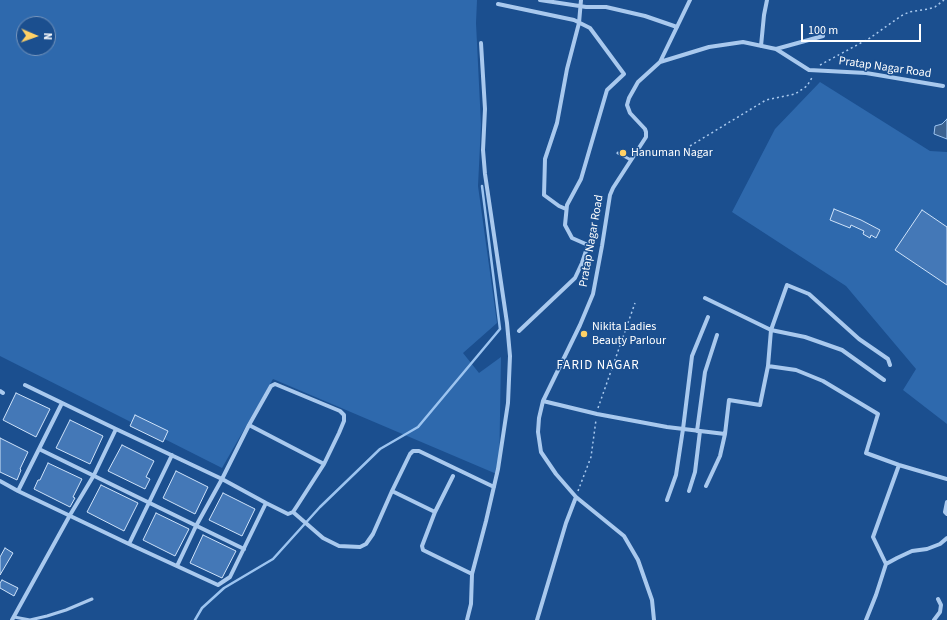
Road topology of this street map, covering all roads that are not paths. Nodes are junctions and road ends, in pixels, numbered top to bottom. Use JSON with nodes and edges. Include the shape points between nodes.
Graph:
{"nodes":[{"id":1,"x":540,"y":0,"type":"edge"},
{"id":2,"x":581,"y":0,"type":"edge"},
{"id":3,"x":690,"y":0,"type":"edge"},
{"id":4,"x":767,"y":0,"type":"edge"},
{"id":5,"x":498,"y":4,"type":"dead end"},
{"id":6,"x":581,"y":6,"type":"junction"},
{"id":7,"x":579,"y":23,"type":"junction"},
{"id":8,"x":677,"y":28,"type":"junction"},
{"id":9,"x":823,"y":36,"type":"dead end"},
{"id":10,"x":481,"y":43,"type":"dead end"},
{"id":11,"x":761,"y":46,"type":"junction"},
{"id":12,"x":776,"y":49,"type":"junction"},
{"id":13,"x":660,"y":62,"type":"junction"},
{"id":14,"x":943,"y":86,"type":"dead end"},
{"id":15,"x":618,"y":153,"type":"dead end"},
{"id":16,"x":631,"y":160,"type":"junction"},
{"id":17,"x":566,"y":209,"type":"junction"},
{"id":18,"x":705,"y":298,"type":"dead end"},
{"id":19,"x":708,"y":317,"type":"dead end"},
{"id":20,"x":771,"y":330,"type":"junction"},
{"id":21,"x":519,"y":331,"type":"dead end"},
{"id":22,"x":717,"y":335,"type":"dead end"},
{"id":23,"x":890,"y":365,"type":"dead end"},
{"id":24,"x":768,"y":366,"type":"junction"},
{"id":25,"x":884,"y":380,"type":"dead end"},
{"id":26,"x":25,"y":385,"type":"dead end"},
{"id":27,"x":542,"y":401,"type":"junction"},
{"id":28,"x":62,"y":403,"type":"junction"},
{"id":29,"x":249,"y":425,"type":"junction"},
{"id":30,"x":116,"y":429,"type":"junction"},
{"id":31,"x":683,"y":429,"type":"junction"},
{"id":32,"x":699,"y":431,"type":"junction"},
{"id":33,"x":725,"y":434,"type":"junction"},
{"id":34,"x":40,"y":449,"type":"junction"},
{"id":35,"x":172,"y":455,"type":"junction"},
{"id":36,"x":324,"y":464,"type":"junction"},
{"id":37,"x":899,"y":465,"type":"junction"},
{"id":38,"x":94,"y":475,"type":"junction"},
{"id":39,"x":453,"y":476,"type":"dead end"},
{"id":40,"x":222,"y":479,"type":"junction"},
{"id":41,"x":947,"y":479,"type":"edge"},
{"id":42,"x":0,"y":481,"type":"edge"},
{"id":43,"x":706,"y":486,"type":"dead end"},
{"id":44,"x":494,"y":487,"type":"junction"},
{"id":45,"x":18,"y":491,"type":"junction"},
{"id":46,"x":392,"y":491,"type":"junction"},
{"id":47,"x":689,"y":491,"type":"dead end"},
{"id":48,"x":576,"y":497,"type":"junction"},
{"id":49,"x":667,"y":500,"type":"dead end"},
{"id":50,"x":947,"y":502,"type":"edge"},
{"id":51,"x":149,"y":503,"type":"junction"},
{"id":52,"x":266,"y":503,"type":"junction"},
{"id":53,"x":293,"y":512,"type":"junction"},
{"id":54,"x":435,"y":512,"type":"junction"},
{"id":55,"x":947,"y":514,"type":"edge"},
{"id":56,"x":70,"y":515,"type":"junction"},
{"id":57,"x":196,"y":526,"type":"junction"},
{"id":58,"x":947,"y":538,"type":"edge"},
{"id":59,"x":129,"y":544,"type":"junction"},
{"id":60,"x":244,"y":549,"type":"junction"},
{"id":61,"x":886,"y":564,"type":"junction"},
{"id":62,"x":177,"y":566,"type":"junction"},
{"id":63,"x":472,"y":574,"type":"junction"},
{"id":64,"x":92,"y":599,"type":"dead end"},
{"id":65,"x":938,"y":599,"type":"dead end"},
{"id":66,"x":13,"y":618,"type":"edge"},
{"id":67,"x":467,"y":620,"type":"edge"},
{"id":68,"x":537,"y":620,"type":"edge"},
{"id":69,"x":654,"y":620,"type":"edge"},
{"id":70,"x":866,"y":620,"type":"edge"},
{"id":71,"x":934,"y":620,"type":"edge"}],
"edges":[{"from":1,"to":6,"type":"street"},
{"from":2,"to":6,"type":"street"},
{"from":3,"to":8,"type":"street"},
{"from":4,"to":11,"type":"street"},
{"from":5,"to":7,"type":"street"},
{"from":6,"to":7,"type":"street"},
{"from":6,"to":8,"type":"street","via":[[606,7],[645,16]]},
{"from":7,"to":17,"type":"street","via":[[557,123],[545,159],[544,195]]},
{"from":7,"to":17,"type":"street","via":[[590,28],[624,74],[607,90],[581,179]]},
{"from":8,"to":13,"type":"street"},
{"from":9,"to":12,"type":"street"},
{"from":10,"to":44,"type":"street","via":[[485,174],[510,356],[508,403]]},
{"from":11,"to":12,"type":"street","name":"Pratap Nagar Road"},
{"from":11,"to":13,"type":"street","name":"Pratap Nagar Road","via":[[743,42],[709,47]]},
{"from":12,"to":14,"type":"street","name":"Pratap Nagar Road","via":[[809,70],[866,73]]},
{"from":13,"to":16,"type":"street","name":"Pratap Nagar Road","via":[[638,82],[629,98],[627,105],[630,113],[646,132],[646,137]]},
{"from":15,"to":16,"type":"lane"},
{"from":16,"to":27,"type":"street","name":"Pratap Nagar Road","via":[[610,195],[593,294]]},
{"from":17,"to":21,"type":"street","via":[[564,225],[572,238],[588,244],[582,263],[575,278]]},
{"from":18,"to":20,"type":"street"},
{"from":19,"to":31,"type":"street","via":[[692,356]]},
{"from":20,"to":23,"type":"street","via":[[787,285],[808,294],[859,339],[888,359]]},
{"from":20,"to":24,"type":"street"},
{"from":20,"to":25,"type":"street","via":[[805,337],[842,350]]},
{"from":22,"to":32,"type":"street","via":[[705,372]]},
{"from":24,"to":33,"type":"street","via":[[760,406],[729,400]]},
{"from":24,"to":37,"type":"street","via":[[796,370],[823,381],[878,414],[866,454]]},
{"from":26,"to":28,"type":"street"},
{"from":27,"to":31,"type":"street","via":[[596,414]]},
{"from":27,"to":48,"type":"street","name":"Pratap Nagar Road","via":[[538,432],[541,452]]},
{"from":28,"to":30,"type":"street"},
{"from":28,"to":34,"type":"street"},
{"from":29,"to":36,"type":"street"},
{"from":29,"to":36,"type":"street","via":[[271,386],[275,384],[340,411],[344,415],[344,421]]},
{"from":29,"to":40,"type":"street"},
{"from":30,"to":35,"type":"street"},
{"from":30,"to":38,"type":"street"},
{"from":31,"to":32,"type":"street"},
{"from":31,"to":49,"type":"street","via":[[676,475]]},
{"from":32,"to":33,"type":"street"},
{"from":32,"to":47,"type":"street","via":[[695,472]]},
{"from":33,"to":43,"type":"street","via":[[720,456]]},
{"from":34,"to":38,"type":"street"},
{"from":34,"to":45,"type":"street"},
{"from":35,"to":40,"type":"street"},
{"from":35,"to":51,"type":"street"},
{"from":36,"to":53,"type":"street"},
{"from":37,"to":41,"type":"street"},
{"from":37,"to":61,"type":"street","via":[[873,537]]},
{"from":38,"to":51,"type":"street"},
{"from":38,"to":56,"type":"street"},
{"from":39,"to":54,"type":"street"},
{"from":40,"to":52,"type":"street"},
{"from":40,"to":57,"type":"street"},
{"from":42,"to":45,"type":"street"},
{"from":44,"to":46,"type":"street","via":[[419,451],[413,451]]},
{"from":44,"to":63,"type":"street"},
{"from":45,"to":56,"type":"street"},
{"from":46,"to":53,"type":"street","via":[[373,534],[366,544],[360,547],[339,546],[323,538]]},
{"from":46,"to":54,"type":"street"},
{"from":48,"to":68,"type":"street"},
{"from":48,"to":69,"type":"street","name":"Pratap Nagar Road","via":[[624,536],[638,560],[652,600]]},
{"from":50,"to":55,"type":"street"},
{"from":51,"to":57,"type":"street"},
{"from":51,"to":59,"type":"street"},
{"from":52,"to":53,"type":"street","via":[[288,514]]},
{"from":52,"to":60,"type":"street"},
{"from":54,"to":63,"type":"street","via":[[422,546],[423,550]]},
{"from":56,"to":59,"type":"street"},
{"from":56,"to":66,"type":"street"},
{"from":57,"to":60,"type":"street"},
{"from":57,"to":62,"type":"street"},
{"from":58,"to":61,"type":"street","via":[[940,544],[912,551]]},
{"from":59,"to":62,"type":"street"},
{"from":60,"to":62,"type":"street","via":[[230,577],[218,585]]},
{"from":61,"to":70,"type":"street"},
{"from":63,"to":67,"type":"street","via":[[471,604]]},
{"from":64,"to":66,"type":"lane","via":[[47,616],[30,620]]},
{"from":65,"to":71,"type":"street","via":[[941,605],[940,612]]}]}
